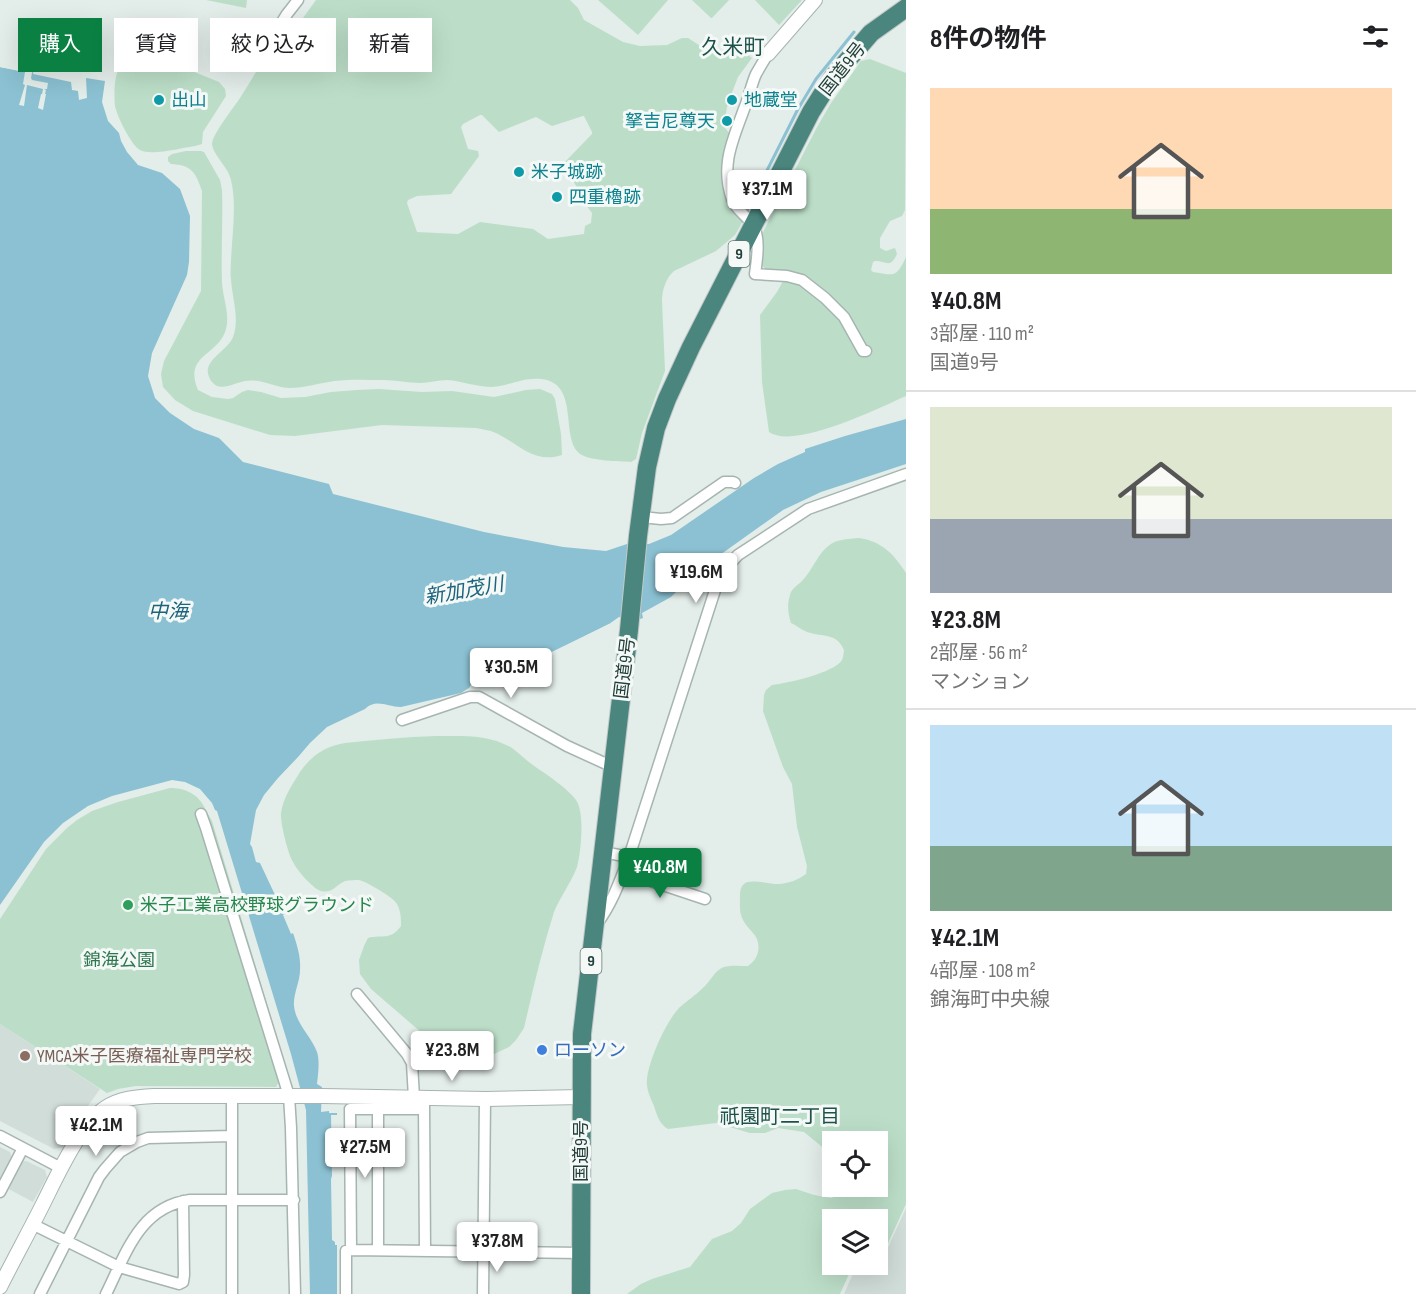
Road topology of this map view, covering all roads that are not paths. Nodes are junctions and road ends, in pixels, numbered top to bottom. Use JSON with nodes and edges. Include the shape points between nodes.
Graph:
{"nodes":[{"id":1,"x":298,"y":0,"type":"edge"},
{"id":2,"x":815,"y":0,"type":"edge"},
{"id":3,"x":906,"y":8,"type":"edge"},
{"id":4,"x":284,"y":18,"type":"edge"},
{"id":5,"x":768,"y":54,"type":"joint"},
{"id":6,"x":753,"y":225,"type":"junction"},
{"id":7,"x":866,"y":351,"type":"dead end"},
{"id":8,"x":906,"y":474,"type":"edge"},
{"id":9,"x":735,"y":483,"type":"dead end"},
{"id":10,"x":641,"y":517,"type":"junction"},
{"id":11,"x":402,"y":720,"type":"dead end"},
{"id":12,"x":613,"y":767,"type":"junction"},
{"id":13,"x":201,"y":814,"type":"dead end"},
{"id":14,"x":603,"y":852,"type":"junction"},
{"id":15,"x":629,"y":857,"type":"junction"},
{"id":16,"x":624,"y":872,"type":"junction"},
{"id":17,"x":705,"y":898,"type":"dead end"},
{"id":18,"x":595,"y":926,"type":"junction"},
{"id":19,"x":357,"y":994,"type":"dead end"},
{"id":20,"x":232,"y":1096,"type":"junction"},
{"id":21,"x":294,"y":1096,"type":"junction"},
{"id":22,"x":581,"y":1097,"type":"junction"},
{"id":23,"x":485,"y":1098,"type":"junction"},
{"id":24,"x":421,"y":1101,"type":"junction"},
{"id":25,"x":379,"y":1103,"type":"junction"},
{"id":26,"x":232,"y":1136,"type":"junction"},
{"id":27,"x":0,"y":1137,"type":"edge"},
{"id":28,"x":23,"y":1148,"type":"junction"},
{"id":29,"x":61,"y":1168,"type":"junction"},
{"id":30,"x":0,"y":1192,"type":"edge"},
{"id":31,"x":232,"y":1200,"type":"junction"},
{"id":32,"x":294,"y":1200,"type":"junction"},
{"id":33,"x":183,"y":1201,"type":"junction"},
{"id":34,"x":32,"y":1224,"type":"junction"},
{"id":35,"x":67,"y":1242,"type":"junction"},
{"id":36,"x":351,"y":1250,"type":"junction"},
{"id":37,"x":378,"y":1250,"type":"junction"},
{"id":38,"x":425,"y":1251,"type":"junction"},
{"id":39,"x":483,"y":1252,"type":"junction"},
{"id":40,"x":581,"y":1253,"type":"junction"},
{"id":41,"x":119,"y":1267,"type":"junction"},
{"id":42,"x":0,"y":1287,"type":"edge"},
{"id":43,"x":40,"y":1294,"type":"edge"},
{"id":44,"x":106,"y":1294,"type":"edge"},
{"id":45,"x":232,"y":1294,"type":"edge"},
{"id":46,"x":295,"y":1294,"type":"edge"},
{"id":47,"x":346,"y":1294,"type":"edge"},
{"id":48,"x":483,"y":1294,"type":"edge"},
{"id":49,"x":581,"y":1294,"type":"edge"}],
"edges":[{"from":1,"to":4,"type":"street"},
{"from":2,"to":5,"type":"street"},
{"from":3,"to":6,"type":"highway","name":"国道9号","number":"9","via":[[870,33],[833,77]]},
{"from":5,"to":6,"type":"street","via":[[755,75],[728,157],[733,202]]},
{"from":6,"to":7,"type":"street","via":[[758,244],[755,274],[802,280],[837,309]]},
{"from":6,"to":10,"type":"highway","name":"国道9号","number":"9","via":[[667,399],[647,467]]},
{"from":8,"to":15,"type":"street","via":[[808,509],[738,555],[726,568],[717,584]]},
{"from":9,"to":10,"type":"street","via":[[724,482],[672,518]]},
{"from":10,"to":12,"type":"highway","name":"国道9号","number":"9"},
{"from":11,"to":12,"type":"street","via":[[479,697]]},
{"from":12,"to":14,"type":"highway","name":"国道9号","number":"9"},
{"from":13,"to":21,"type":"street"},
{"from":14,"to":15,"type":"street"},
{"from":14,"to":18,"type":"highway","name":"国道9号","number":"9"},
{"from":15,"to":16,"type":"street"},
{"from":16,"to":17,"type":"street"},
{"from":16,"to":18,"type":"street","via":[[606,913]]},
{"from":18,"to":22,"type":"highway","name":"国道9号","number":"9","via":[[582,1034]]},
{"from":19,"to":24,"type":"street","via":[[407,1054]]},
{"from":20,"to":21,"type":"street"},
{"from":20,"to":26,"type":"street"},
{"from":20,"to":29,"type":"street","via":[[143,1096],[115,1102],[91,1120]]},
{"from":21,"to":25,"type":"street"},
{"from":21,"to":32,"type":"street"},
{"from":22,"to":23,"type":"street"},
{"from":22,"to":40,"type":"highway","name":"国道9号","number":"9"},
{"from":23,"to":24,"type":"street"},
{"from":23,"to":39,"type":"street"},
{"from":24,"to":25,"type":"street"},
{"from":24,"to":38,"type":"street"},
{"from":25,"to":36,"type":"street","via":[[350,1109]]},
{"from":25,"to":37,"type":"street"},
{"from":26,"to":31,"type":"street"},
{"from":26,"to":35,"type":"street","via":[[148,1138],[128,1147],[99,1177]]},
{"from":27,"to":28,"type":"street"},
{"from":28,"to":29,"type":"street"},
{"from":28,"to":30,"type":"street"},
{"from":29,"to":34,"type":"street"},
{"from":31,"to":32,"type":"street"},
{"from":31,"to":33,"type":"street"},
{"from":31,"to":45,"type":"street"},
{"from":32,"to":46,"type":"street"},
{"from":33,"to":41,"type":"street","via":[[165,1207],[144,1222]]},
{"from":33,"to":41,"type":"street","via":[[183,1282]]},
{"from":34,"to":35,"type":"street"},
{"from":34,"to":42,"type":"street"},
{"from":35,"to":41,"type":"street"},
{"from":35,"to":43,"type":"street"},
{"from":36,"to":37,"type":"street"},
{"from":36,"to":47,"type":"street","via":[[346,1251]]},
{"from":37,"to":38,"type":"street"},
{"from":38,"to":39,"type":"street"},
{"from":39,"to":40,"type":"street"},
{"from":39,"to":48,"type":"street"},
{"from":40,"to":49,"type":"highway","name":"国道9号","number":"9"},
{"from":41,"to":44,"type":"street"}]}
